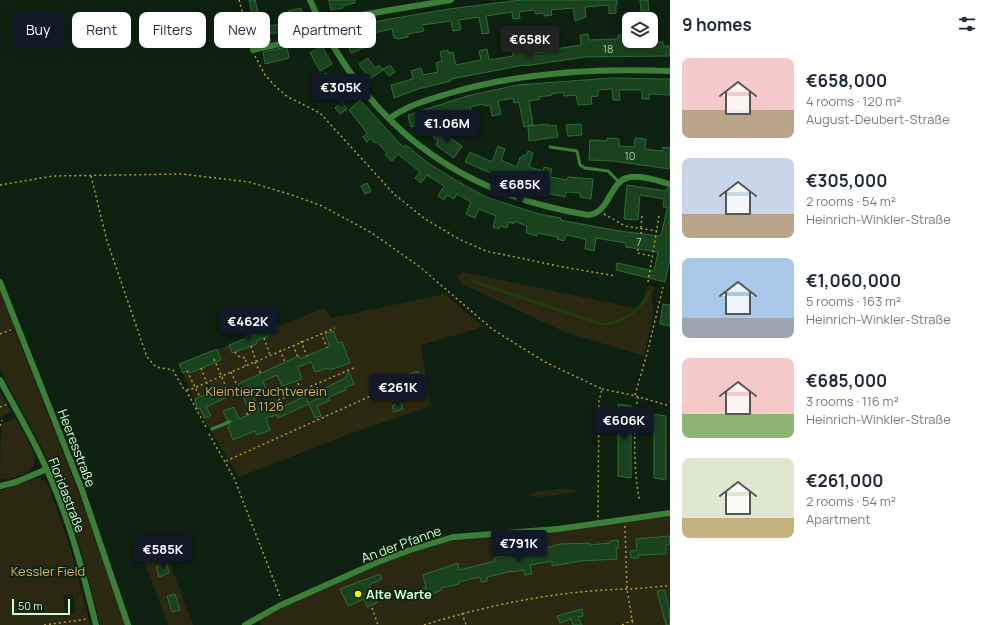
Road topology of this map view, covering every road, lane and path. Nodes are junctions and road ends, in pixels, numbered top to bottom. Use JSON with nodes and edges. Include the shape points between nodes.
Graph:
{"nodes":[{"id":1,"x":240,"y":0,"type":"edge"},
{"id":2,"x":310,"y":0,"type":"edge"},
{"id":3,"x":451,"y":0,"type":"edge"},
{"id":4,"x":315,"y":12,"type":"edge"},
{"id":5,"x":376,"y":12,"type":"edge"},
{"id":6,"x":278,"y":44,"type":"edge"},
{"id":7,"x":334,"y":48,"type":"edge"},
{"id":8,"x":253,"y":50,"type":"junction"},
{"id":9,"x":670,"y":71,"type":"edge"},
{"id":10,"x":389,"y":119,"type":"junction"},
{"id":11,"x":550,"y":147,"type":"dead end"},
{"id":12,"x":91,"y":176,"type":"junction"},
{"id":13,"x":620,"y":182,"type":"junction"},
{"id":14,"x":670,"y":184,"type":"edge"},
{"id":15,"x":0,"y":185,"type":"edge"},
{"id":16,"x":599,"y":211,"type":"junction"},
{"id":17,"x":642,"y":216,"type":"dead end"},
{"id":18,"x":659,"y":216,"type":"dead end"},
{"id":19,"x":641,"y":228,"type":"junction"},
{"id":20,"x":657,"y":231,"type":"junction"},
{"id":21,"x":640,"y":234,"type":"dead end"},
{"id":22,"x":638,"y":249,"type":"dead end"},
{"id":23,"x":652,"y":256,"type":"junction"},
{"id":24,"x":616,"y":276,"type":"dead end"},
{"id":25,"x":0,"y":282,"type":"edge"},
{"id":26,"x":648,"y":282,"type":"dead end"},
{"id":27,"x":662,"y":287,"type":"dead end"},
{"id":28,"x":17,"y":328,"type":"junction"},
{"id":29,"x":335,"y":328,"type":"dead end"},
{"id":30,"x":321,"y":333,"type":"junction"},
{"id":31,"x":0,"y":334,"type":"edge"},
{"id":32,"x":264,"y":338,"type":"dead end"},
{"id":33,"x":301,"y":341,"type":"junction"},
{"id":34,"x":293,"y":345,"type":"junction"},
{"id":35,"x":251,"y":346,"type":"dead end"},
{"id":36,"x":327,"y":348,"type":"dead end"},
{"id":37,"x":280,"y":350,"type":"junction"},
{"id":38,"x":235,"y":352,"type":"dead end"},
{"id":39,"x":270,"y":355,"type":"junction"},
{"id":40,"x":307,"y":356,"type":"dead end"},
{"id":41,"x":298,"y":357,"type":"dead end"},
{"id":42,"x":214,"y":359,"type":"dead end"},
{"id":43,"x":256,"y":361,"type":"junction"},
{"id":44,"x":286,"y":362,"type":"dead end"},
{"id":45,"x":245,"y":366,"type":"junction"},
{"id":46,"x":356,"y":367,"type":"dead end"},
{"id":47,"x":201,"y":368,"type":"dead end"},
{"id":48,"x":187,"y":371,"type":"dead end"},
{"id":49,"x":231,"y":372,"type":"junction"},
{"id":50,"x":261,"y":374,"type":"dead end"},
{"id":51,"x":221,"y":377,"type":"junction"},
{"id":52,"x":0,"y":380,"type":"edge"},
{"id":53,"x":207,"y":383,"type":"junction"},
{"id":54,"x":236,"y":383,"type":"dead end"},
{"id":55,"x":298,"y":383,"type":"dead end"},
{"id":56,"x":226,"y":387,"type":"dead end"},
{"id":57,"x":186,"y":388,"type":"junction"},
{"id":58,"x":196,"y":388,"type":"junction"},
{"id":59,"x":602,"y":389,"type":"junction"},
{"id":60,"x":301,"y":390,"type":"junction"},
{"id":61,"x":210,"y":391,"type":"dead end"},
{"id":62,"x":382,"y":391,"type":"dead end"},
{"id":63,"x":635,"y":396,"type":"junction"},
{"id":64,"x":200,"y":397,"type":"dead end"},
{"id":65,"x":638,"y":397,"type":"junction"},
{"id":66,"x":670,"y":406,"type":"edge"},
{"id":67,"x":246,"y":414,"type":"dead end"},
{"id":68,"x":2,"y":420,"type":"dead end"},
{"id":69,"x":229,"y":422,"type":"dead end"},
{"id":70,"x":0,"y":426,"type":"edge"},
{"id":71,"x":212,"y":429,"type":"dead end"},
{"id":72,"x":226,"y":461,"type":"junction"},
{"id":73,"x":47,"y":469,"type":"junction"},
{"id":74,"x":0,"y":486,"type":"edge"},
{"id":75,"x":639,"y":499,"type":"dead end"},
{"id":76,"x":670,"y":513,"type":"edge"},
{"id":77,"x":598,"y":524,"type":"junction"},
{"id":78,"x":624,"y":525,"type":"dead end"},
{"id":79,"x":670,"y":586,"type":"edge"},
{"id":80,"x":627,"y":589,"type":"junction"},
{"id":81,"x":284,"y":604,"type":"junction"},
{"id":82,"x":372,"y":608,"type":"dead end"},
{"id":83,"x":462,"y":613,"type":"junction"},
{"id":84,"x":94,"y":618,"type":"junction"},
{"id":85,"x":633,"y":620,"type":"junction"},
{"id":86,"x":44,"y":625,"type":"edge"},
{"id":87,"x":96,"y":625,"type":"edge"},
{"id":88,"x":128,"y":625,"type":"edge"},
{"id":89,"x":245,"y":625,"type":"edge"},
{"id":90,"x":378,"y":625,"type":"edge"},
{"id":91,"x":424,"y":625,"type":"edge"},
{"id":92,"x":466,"y":625,"type":"edge"},
{"id":93,"x":622,"y":625,"type":"edge"},
{"id":94,"x":634,"y":625,"type":"edge"}],
"edges":[{"from":1,"to":8,"type":"path"},
{"from":2,"to":4,"type":"street"},
{"from":3,"to":5,"type":"street"},
{"from":6,"to":8,"type":"street"},
{"from":7,"to":10,"type":"street","via":[[362,89]]},
{"from":8,"to":24,"type":"path","via":[[265,75],[276,87],[288,97],[320,113],[394,194],[425,219],[486,251]]},
{"from":9,"to":10,"type":"street","via":[[592,71],[500,81],[424,101]]},
{"from":10,"to":16,"type":"street","via":[[419,146],[449,166],[509,196],[588,215]]},
{"from":11,"to":13,"type":"lane","via":[[577,151],[580,165],[608,171]]},
{"from":12,"to":15,"type":"path","via":[[53,176]]},
{"from":12,"to":57,"type":"path","via":[[107,241],[147,357],[156,366],[173,370],[181,385]]},
{"from":12,"to":59,"type":"path","via":[[199,175],[266,186],[322,206],[372,233],[420,267],[492,329],[546,362]]},
{"from":13,"to":14,"type":"street","via":[[633,177]]},
{"from":13,"to":16,"type":"street"},
{"from":16,"to":19,"type":"path","via":[[625,226]]},
{"from":17,"to":19,"type":"path"},
{"from":18,"to":20,"type":"path"},
{"from":19,"to":20,"type":"path"},
{"from":19,"to":21,"type":"path"},
{"from":20,"to":23,"type":"path"},
{"from":22,"to":23,"type":"path","via":[[637,253]]},
{"from":23,"to":26,"type":"path"},
{"from":25,"to":28,"type":"street","name":"Heeresstraße"},
{"from":27,"to":63,"type":"path"},
{"from":28,"to":31,"type":"path"},
{"from":28,"to":88,"type":"street","name":"Heeresstraße","via":[[82,490]]},
{"from":29,"to":30,"type":"path"},
{"from":30,"to":33,"type":"path"},
{"from":30,"to":36,"type":"path"},
{"from":32,"to":39,"type":"path"},
{"from":33,"to":34,"type":"path"},
{"from":33,"to":40,"type":"path"},
{"from":34,"to":37,"type":"path"},
{"from":34,"to":41,"type":"path"},
{"from":35,"to":43,"type":"path"},
{"from":37,"to":39,"type":"path"},
{"from":37,"to":44,"type":"path"},
{"from":38,"to":45,"type":"path","via":[[238,356],[246,358]]},
{"from":39,"to":43,"type":"path"},
{"from":42,"to":51,"type":"path"},
{"from":43,"to":45,"type":"path"},
{"from":43,"to":50,"type":"path"},
{"from":45,"to":49,"type":"path"},
{"from":46,"to":60,"type":"path"},
{"from":47,"to":53,"type":"path"},
{"from":48,"to":58,"type":"path"},
{"from":49,"to":51,"type":"path"},
{"from":49,"to":54,"type":"path"},
{"from":51,"to":53,"type":"path"},
{"from":51,"to":56,"type":"path"},
{"from":52,"to":73,"type":"street","name":"Floridastraße"},
{"from":53,"to":58,"type":"path"},
{"from":53,"to":61,"type":"path"},
{"from":55,"to":60,"type":"path"},
{"from":57,"to":58,"type":"path"},
{"from":57,"to":72,"type":"path"},
{"from":58,"to":64,"type":"path"},
{"from":59,"to":63,"type":"path"},
{"from":59,"to":77,"type":"path","via":[[599,401]]},
{"from":60,"to":67,"type":"path"},
{"from":62,"to":72,"type":"path"},
{"from":63,"to":65,"type":"path"},
{"from":65,"to":66,"type":"path"},
{"from":65,"to":75,"type":"path","via":[[636,482]]},
{"from":68,"to":70,"type":"path"},
{"from":69,"to":71,"type":"lane"},
{"from":72,"to":81,"type":"path"},
{"from":73,"to":74,"type":"street"},
{"from":73,"to":84,"type":"street","name":"Floridastraße","via":[[66,518]]},
{"from":76,"to":77,"type":"street","name":"An der Pfanne"},
{"from":77,"to":81,"type":"street","name":"An der Pfanne","via":[[453,537],[410,550]]},
{"from":78,"to":80,"type":"path"},
{"from":79,"to":80,"type":"path"},
{"from":80,"to":83,"type":"path","via":[[527,599]]},
{"from":80,"to":85,"type":"path"},
{"from":81,"to":89,"type":"street"},
{"from":82,"to":90,"type":"path"},
{"from":83,"to":91,"type":"path"},
{"from":83,"to":92,"type":"path"},
{"from":84,"to":86,"type":"path"},
{"from":84,"to":87,"type":"street","name":"Floridastraße"},
{"from":85,"to":93,"type":"path"},
{"from":85,"to":94,"type":"path"}]}
